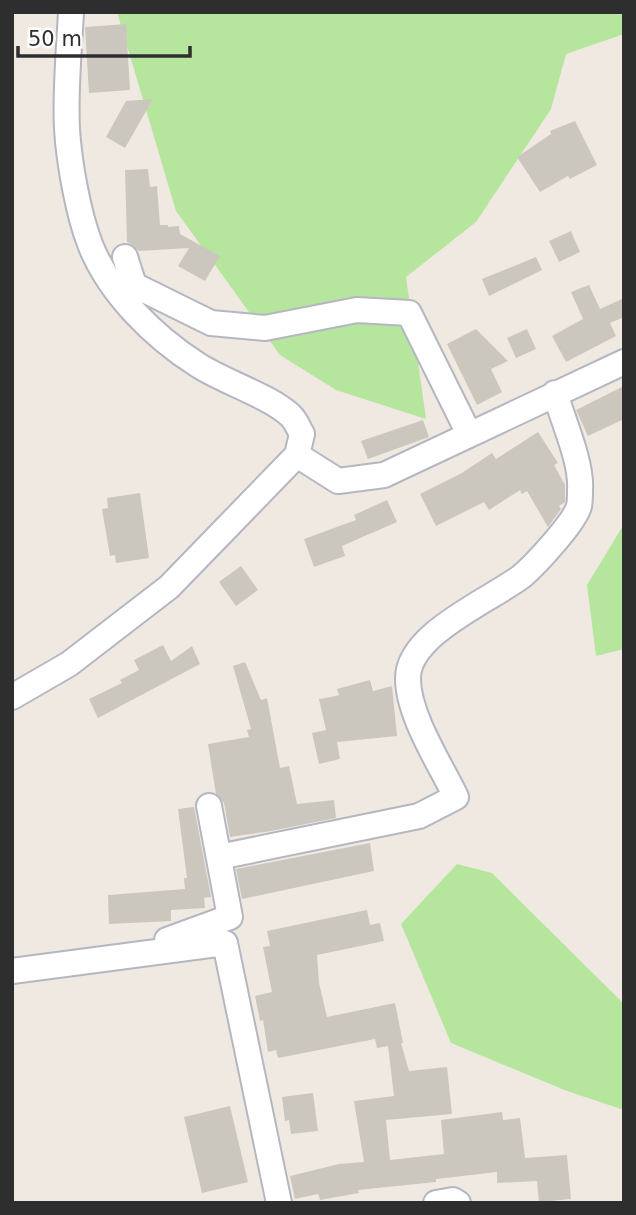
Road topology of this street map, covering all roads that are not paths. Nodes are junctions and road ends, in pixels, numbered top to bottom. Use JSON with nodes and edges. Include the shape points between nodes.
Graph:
{"nodes":[{"id":1,"x":71,"y":12,"type":"edge"},
{"id":2,"x":125,"y":257,"type":"dead end"},
{"id":3,"x":624,"y":362,"type":"edge"},
{"id":4,"x":555,"y":393,"type":"junction"},
{"id":5,"x":469,"y":434,"type":"junction"},
{"id":6,"x":297,"y":455,"type":"junction"},
{"id":7,"x":12,"y":697,"type":"edge"},
{"id":8,"x":209,"y":806,"type":"dead end"},
{"id":9,"x":219,"y":857,"type":"junction"},
{"id":10,"x":117,"y":957,"type":"junction"},
{"id":11,"x":12,"y":971,"type":"edge"},
{"id":12,"x":279,"y":1203,"type":"edge"},
{"id":13,"x":436,"y":1203,"type":"edge"},
{"id":14,"x":458,"y":1203,"type":"edge"}],
"edges":[{"from":1,"to":6,"type":"street","via":[[67,130],[90,244],[134,312],[164,341],[199,366],[292,417],[302,434]]},
{"from":2,"to":5,"type":"street","via":[[135,285],[211,323],[265,328],[358,310],[409,313]]},
{"from":3,"to":4,"type":"street"},
{"from":4,"to":5,"type":"street"},
{"from":4,"to":9,"type":"street","via":[[578,466],[579,508],[523,575],[434,632],[414,658],[408,678],[416,718],[456,797],[419,816]]},
{"from":5,"to":6,"type":"street","via":[[384,475],[364,478],[338,481]]},
{"from":6,"to":7,"type":"street","via":[[169,587],[69,664]]},
{"from":8,"to":9,"type":"street"},
{"from":9,"to":10,"type":"street","via":[[230,917]]},
{"from":10,"to":11,"type":"street"},
{"from":10,"to":12,"type":"street","via":[[225,943]]},
{"from":13,"to":14,"type":"street"}]}
